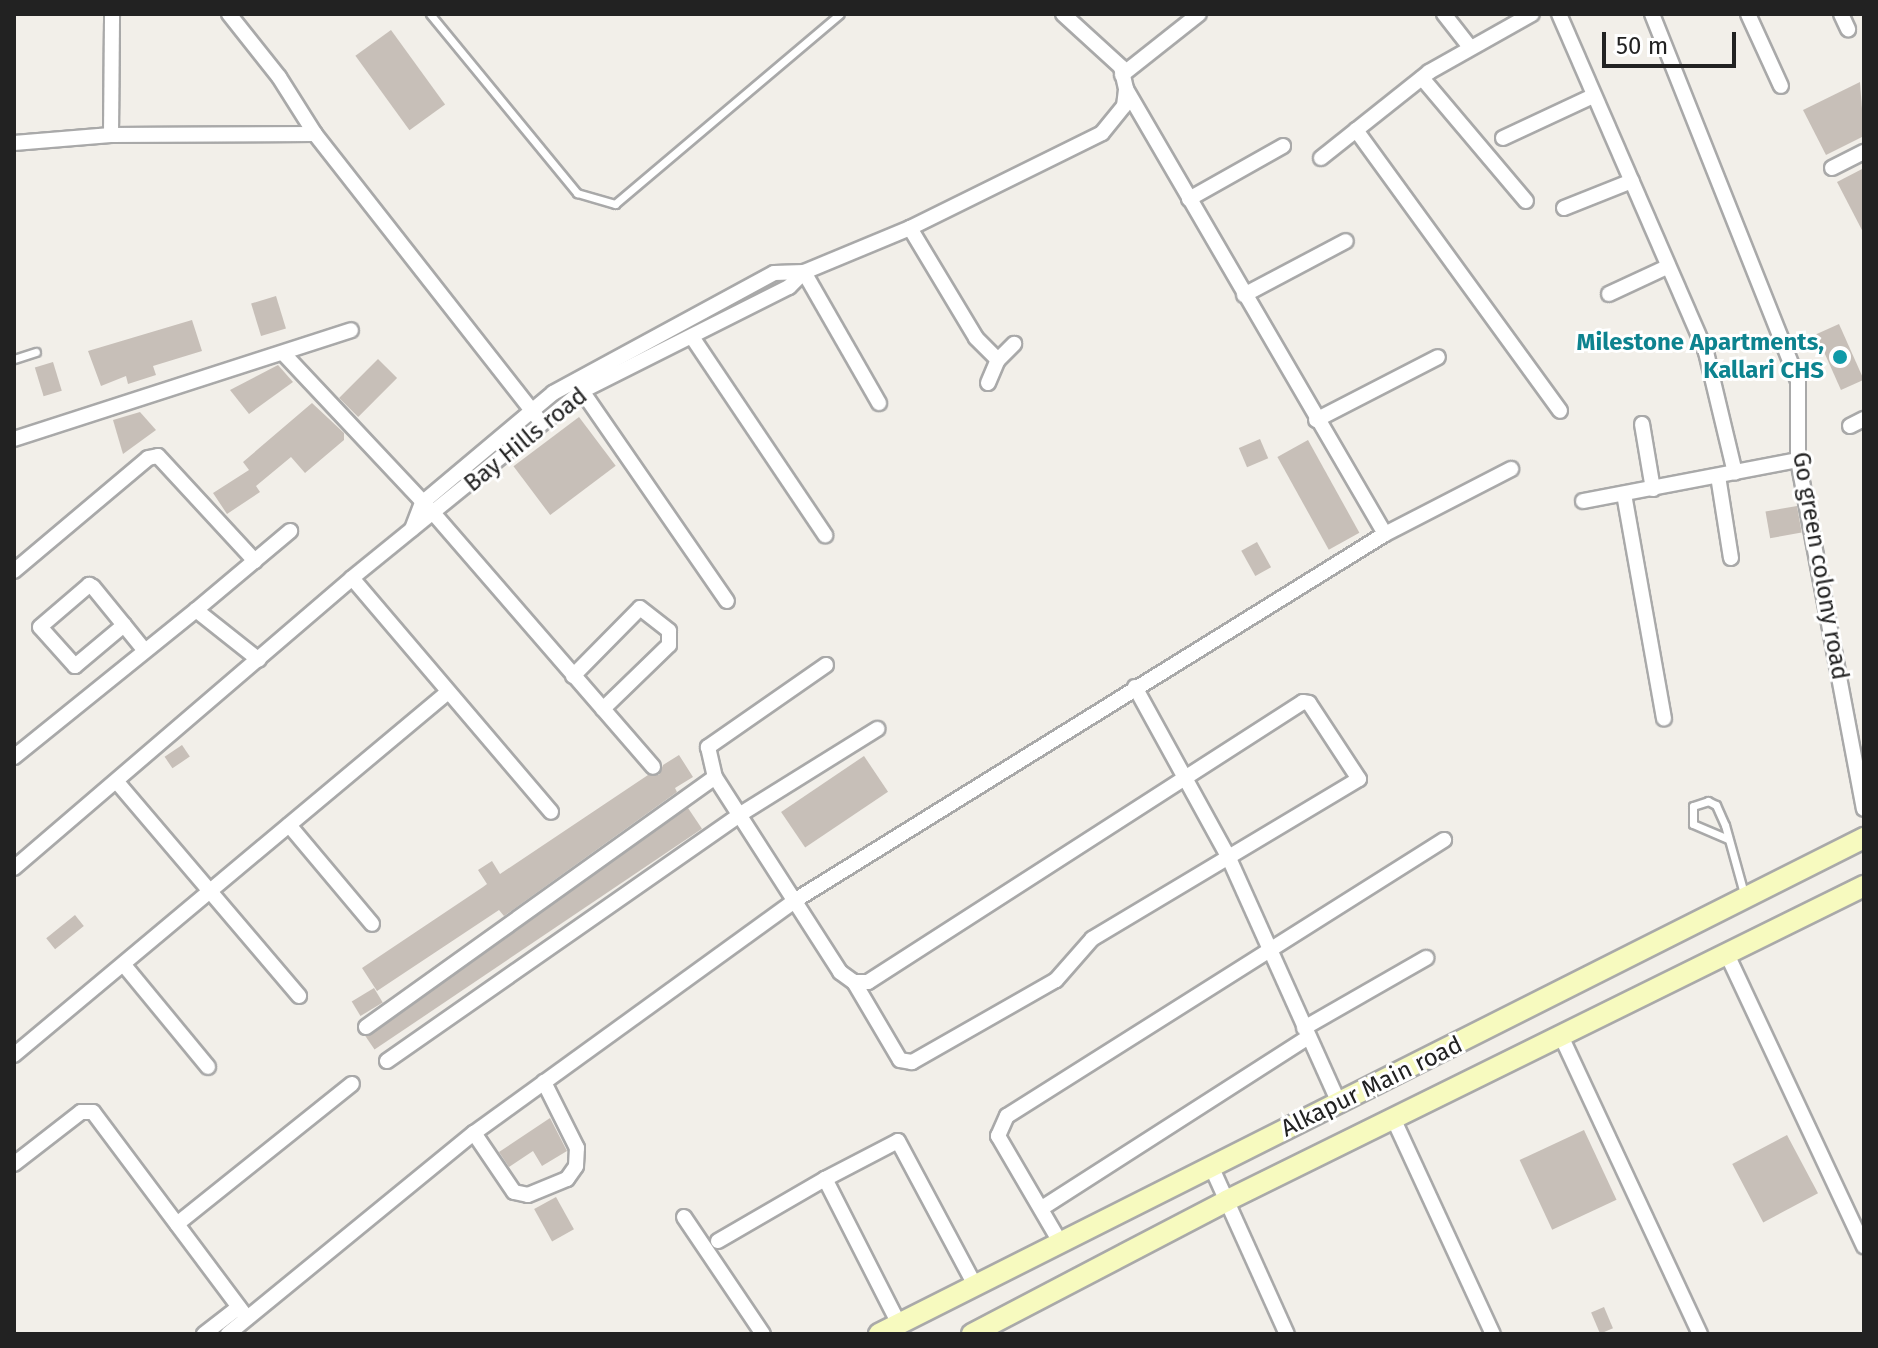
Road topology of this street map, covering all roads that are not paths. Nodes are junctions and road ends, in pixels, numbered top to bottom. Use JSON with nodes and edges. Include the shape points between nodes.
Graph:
{"nodes":[{"id":1,"x":112,"y":14,"type":"edge"},
{"id":2,"x":229,"y":14,"type":"edge"},
{"id":3,"x":430,"y":14,"type":"edge"},
{"id":4,"x":840,"y":14,"type":"edge"},
{"id":5,"x":1063,"y":14,"type":"edge"},
{"id":6,"x":1199,"y":14,"type":"edge"},
{"id":7,"x":1444,"y":14,"type":"edge"},
{"id":8,"x":1532,"y":14,"type":"edge"},
{"id":9,"x":1559,"y":14,"type":"edge"},
{"id":10,"x":1652,"y":14,"type":"edge"},
{"id":11,"x":1748,"y":14,"type":"edge"},
{"id":12,"x":1841,"y":14,"type":"edge"},
{"id":13,"x":1848,"y":29,"type":"dead end"},
{"id":14,"x":1469,"y":46,"type":"junction"},
{"id":15,"x":1422,"y":78,"type":"junction"},
{"id":16,"x":1124,"y":82,"type":"junction"},
{"id":17,"x":1781,"y":86,"type":"dead end"},
{"id":18,"x":1593,"y":96,"type":"junction"},
{"id":19,"x":1356,"y":130,"type":"junction"},
{"id":20,"x":315,"y":134,"type":"junction"},
{"id":21,"x":111,"y":135,"type":"junction"},
{"id":22,"x":1503,"y":138,"type":"dead end"},
{"id":23,"x":15,"y":139,"type":"edge"},
{"id":24,"x":1283,"y":146,"type":"dead end"},
{"id":25,"x":1864,"y":152,"type":"edge"},
{"id":26,"x":1321,"y":158,"type":"dead end"},
{"id":27,"x":1832,"y":168,"type":"dead end"},
{"id":28,"x":1632,"y":181,"type":"junction"},
{"id":29,"x":1189,"y":199,"type":"junction"},
{"id":30,"x":1526,"y":201,"type":"dead end"},
{"id":31,"x":1564,"y":208,"type":"dead end"},
{"id":32,"x":910,"y":228,"type":"junction"},
{"id":33,"x":1346,"y":241,"type":"dead end"},
{"id":34,"x":1667,"y":267,"type":"junction"},
{"id":35,"x":804,"y":272,"type":"junction"},
{"id":36,"x":1609,"y":294,"type":"dead end"},
{"id":37,"x":1244,"y":295,"type":"junction"},
{"id":38,"x":351,"y":330,"type":"dead end"},
{"id":39,"x":692,"y":337,"type":"junction"},
{"id":40,"x":1014,"y":344,"type":"dead end"},
{"id":41,"x":36,"y":352,"type":"dead end"},
{"id":42,"x":283,"y":353,"type":"junction"},
{"id":43,"x":1438,"y":357,"type":"dead end"},
{"id":44,"x":14,"y":359,"type":"edge"},
{"id":45,"x":998,"y":360,"type":"junction"},
{"id":46,"x":988,"y":383,"type":"dead end"},
{"id":47,"x":582,"y":391,"type":"junction"},
{"id":48,"x":879,"y":403,"type":"dead end"},
{"id":49,"x":1560,"y":411,"type":"dead end"},
{"id":50,"x":536,"y":416,"type":"junction"},
{"id":51,"x":1864,"y":419,"type":"edge"},
{"id":52,"x":1316,"y":420,"type":"junction"},
{"id":53,"x":1642,"y":424,"type":"dead end"},
{"id":54,"x":1850,"y":426,"type":"dead end"},
{"id":55,"x":14,"y":439,"type":"edge"},
{"id":56,"x":1798,"y":460,"type":"junction"},
{"id":57,"x":1511,"y":469,"type":"dead end"},
{"id":58,"x":1735,"y":473,"type":"junction"},
{"id":59,"x":1718,"y":476,"type":"junction"},
{"id":60,"x":1653,"y":489,"type":"junction"},
{"id":61,"x":1624,"y":494,"type":"junction"},
{"id":62,"x":1583,"y":501,"type":"dead end"},
{"id":63,"x":422,"y":503,"type":"junction"},
{"id":64,"x":435,"y":515,"type":"junction"},
{"id":65,"x":412,"y":529,"type":"junction"},
{"id":66,"x":290,"y":531,"type":"dead end"},
{"id":67,"x":1385,"y":534,"type":"junction"},
{"id":68,"x":825,"y":535,"type":"dead end"},
{"id":69,"x":1731,"y":558,"type":"dead end"},
{"id":70,"x":255,"y":561,"type":"junction"},
{"id":71,"x":14,"y":571,"type":"edge"},
{"id":72,"x":352,"y":578,"type":"junction"},
{"id":73,"x":727,"y":601,"type":"dead end"},
{"id":74,"x":196,"y":610,"type":"junction"},
{"id":75,"x":124,"y":625,"type":"junction"},
{"id":76,"x":145,"y":651,"type":"junction"},
{"id":77,"x":259,"y":660,"type":"junction"},
{"id":78,"x":826,"y":665,"type":"dead end"},
{"id":79,"x":573,"y":676,"type":"junction"},
{"id":80,"x":1135,"y":687,"type":"junction"},
{"id":81,"x":448,"y":692,"type":"junction"},
{"id":82,"x":603,"y":709,"type":"junction"},
{"id":83,"x":1664,"y":718,"type":"dead end"},
{"id":84,"x":877,"y":729,"type":"dead end"},
{"id":85,"x":14,"y":757,"type":"edge"},
{"id":86,"x":653,"y":767,"type":"dead end"},
{"id":87,"x":1186,"y":775,"type":"junction"},
{"id":88,"x":715,"y":777,"type":"junction"},
{"id":89,"x":117,"y":782,"type":"junction"},
{"id":90,"x":1864,"y":809,"type":"edge"},
{"id":91,"x":551,"y":812,"type":"dead end"},
{"id":92,"x":739,"y":815,"type":"junction"},
{"id":93,"x":289,"y":825,"type":"junction"},
{"id":94,"x":1864,"y":838,"type":"edge"},
{"id":95,"x":1728,"y":839,"type":"junction"},
{"id":96,"x":1444,"y":840,"type":"dead end"},
{"id":97,"x":1228,"y":856,"type":"junction"},
{"id":98,"x":14,"y":868,"type":"edge"},
{"id":99,"x":1864,"y":886,"type":"edge"},
{"id":100,"x":212,"y":891,"type":"junction"},
{"id":101,"x":1745,"y":898,"type":"junction"},
{"id":102,"x":794,"y":901,"type":"junction"},
{"id":103,"x":372,"y":924,"type":"dead end"},
{"id":104,"x":1270,"y":951,"type":"junction"},
{"id":105,"x":1726,"y":952,"type":"junction"},
{"id":106,"x":1426,"y":958,"type":"dead end"},
{"id":107,"x":124,"y":965,"type":"junction"},
{"id":108,"x":854,"y":982,"type":"junction"},
{"id":109,"x":299,"y":996,"type":"dead end"},
{"id":110,"x":366,"y":1027,"type":"dead end"},
{"id":111,"x":1306,"y":1032,"type":"junction"},
{"id":112,"x":1561,"y":1036,"type":"junction"},
{"id":113,"x":14,"y":1055,"type":"edge"},
{"id":114,"x":387,"y":1061,"type":"dead end"},
{"id":115,"x":208,"y":1067,"type":"dead end"},
{"id":116,"x":544,"y":1082,"type":"junction"},
{"id":117,"x":352,"y":1084,"type":"dead end"},
{"id":118,"x":1340,"y":1105,"type":"junction"},
{"id":119,"x":1393,"y":1118,"type":"junction"},
{"id":120,"x":474,"y":1133,"type":"junction"},
{"id":121,"x":17,"y":1157,"type":"edge"},
{"id":122,"x":1211,"y":1166,"type":"junction"},
{"id":123,"x":825,"y":1179,"type":"junction"},
{"id":124,"x":1226,"y":1201,"type":"junction"},
{"id":125,"x":1042,"y":1208,"type":"junction"},
{"id":126,"x":684,"y":1217,"type":"dead end"},
{"id":127,"x":177,"y":1224,"type":"junction"},
{"id":128,"x":718,"y":1241,"type":"dead end"},
{"id":129,"x":1060,"y":1242,"type":"junction"},
{"id":130,"x":1864,"y":1246,"type":"edge"},
{"id":131,"x":975,"y":1285,"type":"junction"},
{"id":132,"x":243,"y":1312,"type":"junction"},
{"id":133,"x":899,"y":1324,"type":"junction"},
{"id":134,"x":204,"y":1334,"type":"edge"},
{"id":135,"x":228,"y":1334,"type":"edge"},
{"id":136,"x":763,"y":1334,"type":"edge"},
{"id":137,"x":879,"y":1334,"type":"edge"},
{"id":138,"x":972,"y":1334,"type":"edge"},
{"id":139,"x":1287,"y":1334,"type":"edge"},
{"id":140,"x":1493,"y":1334,"type":"edge"},
{"id":141,"x":1700,"y":1334,"type":"edge"}],
"edges":[{"from":1,"to":21,"type":"street"},
{"from":2,"to":20,"type":"street"},
{"from":3,"to":4,"type":"lane","via":[[577,193],[615,204]]},
{"from":5,"to":16,"type":"street"},
{"from":6,"to":16,"type":"street"},
{"from":7,"to":14,"type":"street"},
{"from":8,"to":14,"type":"street"},
{"from":9,"to":18,"type":"street"},
{"from":10,"to":56,"type":"street","name":"Go green colony road","via":[[1798,380]]},
{"from":11,"to":17,"type":"street"},
{"from":12,"to":13,"type":"street"},
{"from":14,"to":15,"type":"street"},
{"from":15,"to":19,"type":"street"},
{"from":15,"to":30,"type":"street"},
{"from":16,"to":29,"type":"street"},
{"from":16,"to":32,"type":"street","name":"Bay Hills road","via":[[1124,106],[1102,133]]},
{"from":18,"to":22,"type":"street"},
{"from":18,"to":28,"type":"street"},
{"from":19,"to":26,"type":"street"},
{"from":19,"to":49,"type":"street"},
{"from":20,"to":21,"type":"street"},
{"from":20,"to":50,"type":"street"},
{"from":21,"to":23,"type":"street"},
{"from":24,"to":29,"type":"street"},
{"from":25,"to":27,"type":"street"},
{"from":28,"to":31,"type":"street"},
{"from":28,"to":34,"type":"street"},
{"from":29,"to":37,"type":"street"},
{"from":32,"to":35,"type":"street","name":"Bay Hills road"},
{"from":32,"to":45,"type":"street","via":[[976,338]]},
{"from":33,"to":37,"type":"street"},
{"from":34,"to":36,"type":"street"},
{"from":34,"to":58,"type":"street","via":[[1706,352]]},
{"from":35,"to":39,"type":"street","name":"Bay Hills road","via":[[789,287]]},
{"from":35,"to":48,"type":"street"},
{"from":35,"to":50,"type":"street","via":[[774,273],[553,393]]},
{"from":37,"to":52,"type":"street"},
{"from":38,"to":42,"type":"street"},
{"from":39,"to":47,"type":"street","name":"Bay Hills road"},
{"from":39,"to":68,"type":"street"},
{"from":40,"to":45,"type":"street"},
{"from":41,"to":44,"type":"lane"},
{"from":42,"to":55,"type":"street"},
{"from":42,"to":63,"type":"street"},
{"from":43,"to":52,"type":"street"},
{"from":45,"to":46,"type":"street"},
{"from":47,"to":50,"type":"street","name":"Bay Hills road"},
{"from":47,"to":73,"type":"street"},
{"from":50,"to":63,"type":"street"},
{"from":50,"to":64,"type":"street","name":"Bay Hills road"},
{"from":51,"to":54,"type":"street"},
{"from":52,"to":67,"type":"street"},
{"from":53,"to":60,"type":"street"},
{"from":56,"to":58,"type":"street"},
{"from":56,"to":90,"type":"street","name":"Go green colony road"},
{"from":57,"to":67,"type":"street"},
{"from":58,"to":59,"type":"street"},
{"from":59,"to":60,"type":"street"},
{"from":59,"to":69,"type":"street"},
{"from":60,"to":61,"type":"street"},
{"from":61,"to":62,"type":"street"},
{"from":61,"to":83,"type":"street"},
{"from":63,"to":64,"type":"street"},
{"from":63,"to":65,"type":"street"},
{"from":64,"to":65,"type":"street","name":"Bay Hills road"},
{"from":64,"to":79,"type":"street"},
{"from":65,"to":72,"type":"street","name":"Bay Hills road"},
{"from":66,"to":70,"type":"street"},
{"from":67,"to":80,"type":"street"},
{"from":70,"to":71,"type":"street","via":[[158,456],[148,458]]},
{"from":70,"to":74,"type":"street"},
{"from":72,"to":77,"type":"street","name":"Bay Hills road"},
{"from":72,"to":81,"type":"street"},
{"from":74,"to":76,"type":"street"},
{"from":74,"to":77,"type":"street"},
{"from":75,"to":75,"type":"street","via":[[89,585],[40,627],[75,666]]},
{"from":75,"to":76,"type":"street"},
{"from":76,"to":85,"type":"street"},
{"from":77,"to":89,"type":"street","name":"Bay Hills road"},
{"from":78,"to":88,"type":"street","via":[[715,738],[708,747]]},
{"from":79,"to":82,"type":"street"},
{"from":79,"to":82,"type":"street","via":[[640,608],[669,631],[669,645]]},
{"from":80,"to":87,"type":"street"},
{"from":80,"to":102,"type":"street"},
{"from":81,"to":91,"type":"street"},
{"from":81,"to":93,"type":"street"},
{"from":82,"to":86,"type":"street"},
{"from":84,"to":92,"type":"street"},
{"from":87,"to":97,"type":"street"},
{"from":87,"to":97,"type":"street","via":[[1303,702],[1309,703],[1359,779]]},
{"from":87,"to":108,"type":"street","via":[[868,982]]},
{"from":88,"to":92,"type":"street"},
{"from":88,"to":110,"type":"street"},
{"from":89,"to":98,"type":"street","name":"Bay Hills road"},
{"from":89,"to":100,"type":"street"},
{"from":92,"to":102,"type":"street"},
{"from":92,"to":114,"type":"street"},
{"from":93,"to":100,"type":"street"},
{"from":93,"to":103,"type":"street"},
{"from":94,"to":101,"type":"street","name":"Alkapur Main road"},
{"from":95,"to":95,"type":"lane","via":[[1693,824],[1693,806],[1708,801],[1716,805]]},
{"from":95,"to":101,"type":"lane"},
{"from":96,"to":104,"type":"street"},
{"from":97,"to":104,"type":"street"},
{"from":97,"to":108,"type":"street","via":[[1092,939],[1056,980],[906,1064]]},
{"from":99,"to":105,"type":"street","name":"Alkapur Main road"},
{"from":100,"to":107,"type":"street"},
{"from":100,"to":109,"type":"street"},
{"from":101,"to":118,"type":"street","name":"Alkapur Main road"},
{"from":102,"to":108,"type":"street","via":[[840,972]]},
{"from":102,"to":116,"type":"street"},
{"from":104,"to":111,"type":"street"},
{"from":104,"to":125,"type":"street","via":[[1007,1116],[998,1136]]},
{"from":105,"to":112,"type":"street","name":"Alkapur Main road"},
{"from":105,"to":130,"type":"street"},
{"from":106,"to":111,"type":"street"},
{"from":107,"to":113,"type":"street"},
{"from":107,"to":115,"type":"street"},
{"from":111,"to":118,"type":"street"},
{"from":111,"to":125,"type":"street"},
{"from":112,"to":119,"type":"street","name":"Alkapur Main road"},
{"from":112,"to":141,"type":"street"},
{"from":116,"to":120,"type":"street"},
{"from":116,"to":120,"type":"street","via":[[577,1148],[576,1166],[567,1179],[528,1195],[514,1192]]},
{"from":117,"to":127,"type":"street"},
{"from":118,"to":122,"type":"street","name":"Alkapur Main road"},
{"from":119,"to":124,"type":"street","name":"Alkapur Main road"},
{"from":119,"to":140,"type":"street"},
{"from":120,"to":132,"type":"street"},
{"from":121,"to":127,"type":"street","via":[[88,1109]]},
{"from":122,"to":124,"type":"street"},
{"from":122,"to":129,"type":"street","name":"Alkapur Main road"},
{"from":123,"to":128,"type":"street"},
{"from":123,"to":131,"type":"street","via":[[898,1141]]},
{"from":123,"to":133,"type":"street"},
{"from":124,"to":138,"type":"street","name":"Alkapur Main road"},
{"from":124,"to":139,"type":"street"},
{"from":125,"to":129,"type":"street"},
{"from":126,"to":136,"type":"street"},
{"from":127,"to":132,"type":"street"},
{"from":129,"to":131,"type":"street","name":"Alkapur Main road"},
{"from":131,"to":133,"type":"street","name":"Alkapur Main road"},
{"from":132,"to":134,"type":"street"},
{"from":132,"to":135,"type":"street"},
{"from":133,"to":137,"type":"street","name":"Alkapur Main road"}]}
